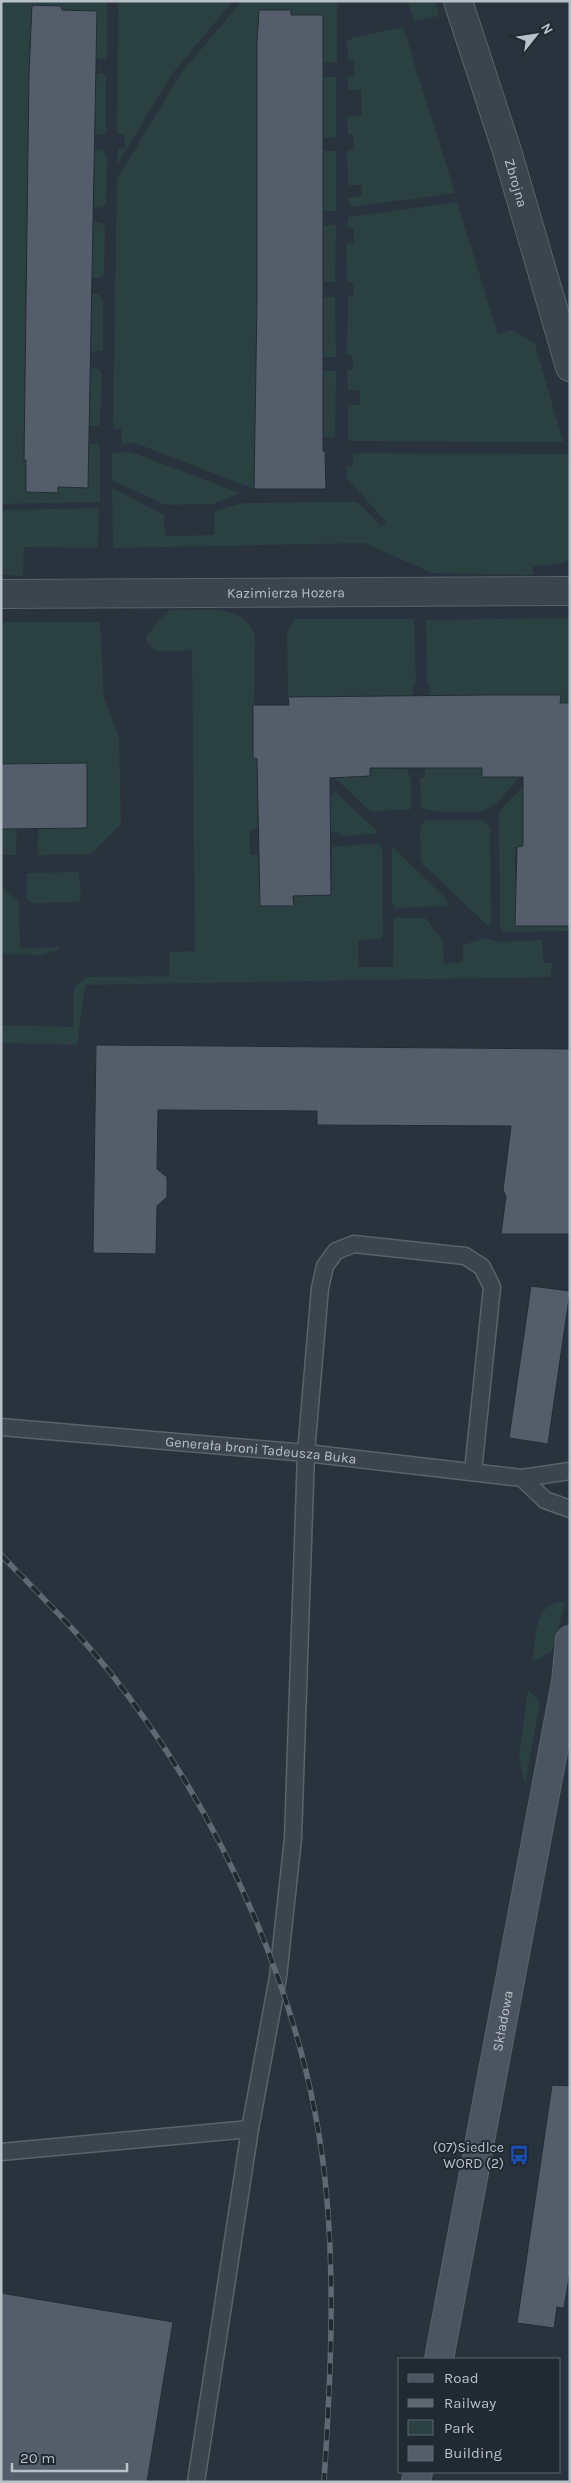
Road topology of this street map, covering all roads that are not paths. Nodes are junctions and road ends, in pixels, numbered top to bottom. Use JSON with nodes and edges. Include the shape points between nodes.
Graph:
{"nodes":[{"id":1,"x":458,"y":1,"type":"edge"},
{"id":2,"x":570,"y":368,"type":"edge"},
{"id":3,"x":570,"y":591,"type":"edge"},
{"id":4,"x":1,"y":594,"type":"edge"},
{"id":5,"x":1,"y":1427,"type":"edge"},
{"id":6,"x":306,"y":1453,"type":"junction"},
{"id":7,"x":570,"y":1471,"type":"edge"},
{"id":8,"x":473,"y":1472,"type":"junction"},
{"id":9,"x":522,"y":1478,"type":"junction"},
{"id":10,"x":570,"y":1509,"type":"edge"},
{"id":11,"x":570,"y":1640,"type":"edge"},
{"id":12,"x":568,"y":1679,"type":"edge"},
{"id":13,"x":250,"y":2129,"type":"junction"},
{"id":14,"x":1,"y":2152,"type":"edge"},
{"id":15,"x":439,"y":2358,"type":"edge"},
{"id":16,"x":196,"y":2482,"type":"edge"}],
"edges":[{"from":1,"to":2,"type":"street","name":"Zbrojna","via":[[507,151]]},
{"from":3,"to":4,"type":"street","name":"Kazimierza Hozera"},
{"from":5,"to":6,"type":"lane","name":"Generała broni Tadeusza Buka"},
{"from":6,"to":8,"type":"lane","name":"Generała broni Tadeusza Buka"},
{"from":6,"to":8,"type":"lane","via":[[320,1288],[325,1266],[336,1252],[354,1244],[465,1256],[482,1267],[492,1287]]},
{"from":6,"to":13,"type":"lane","via":[[293,1838],[278,1977]]},
{"from":7,"to":9,"type":"lane","name":"Generała broni Tadeusza Buka"},
{"from":8,"to":9,"type":"lane","name":"Generała broni Tadeusza Buka"},
{"from":9,"to":10,"type":"lane","via":[[545,1500]]},
{"from":11,"to":12,"type":"main road","name":"Składowa"},
{"from":12,"to":15,"type":"main road","name":"Składowa"},
{"from":13,"to":14,"type":"lane"},
{"from":13,"to":16,"type":"lane"}]}
